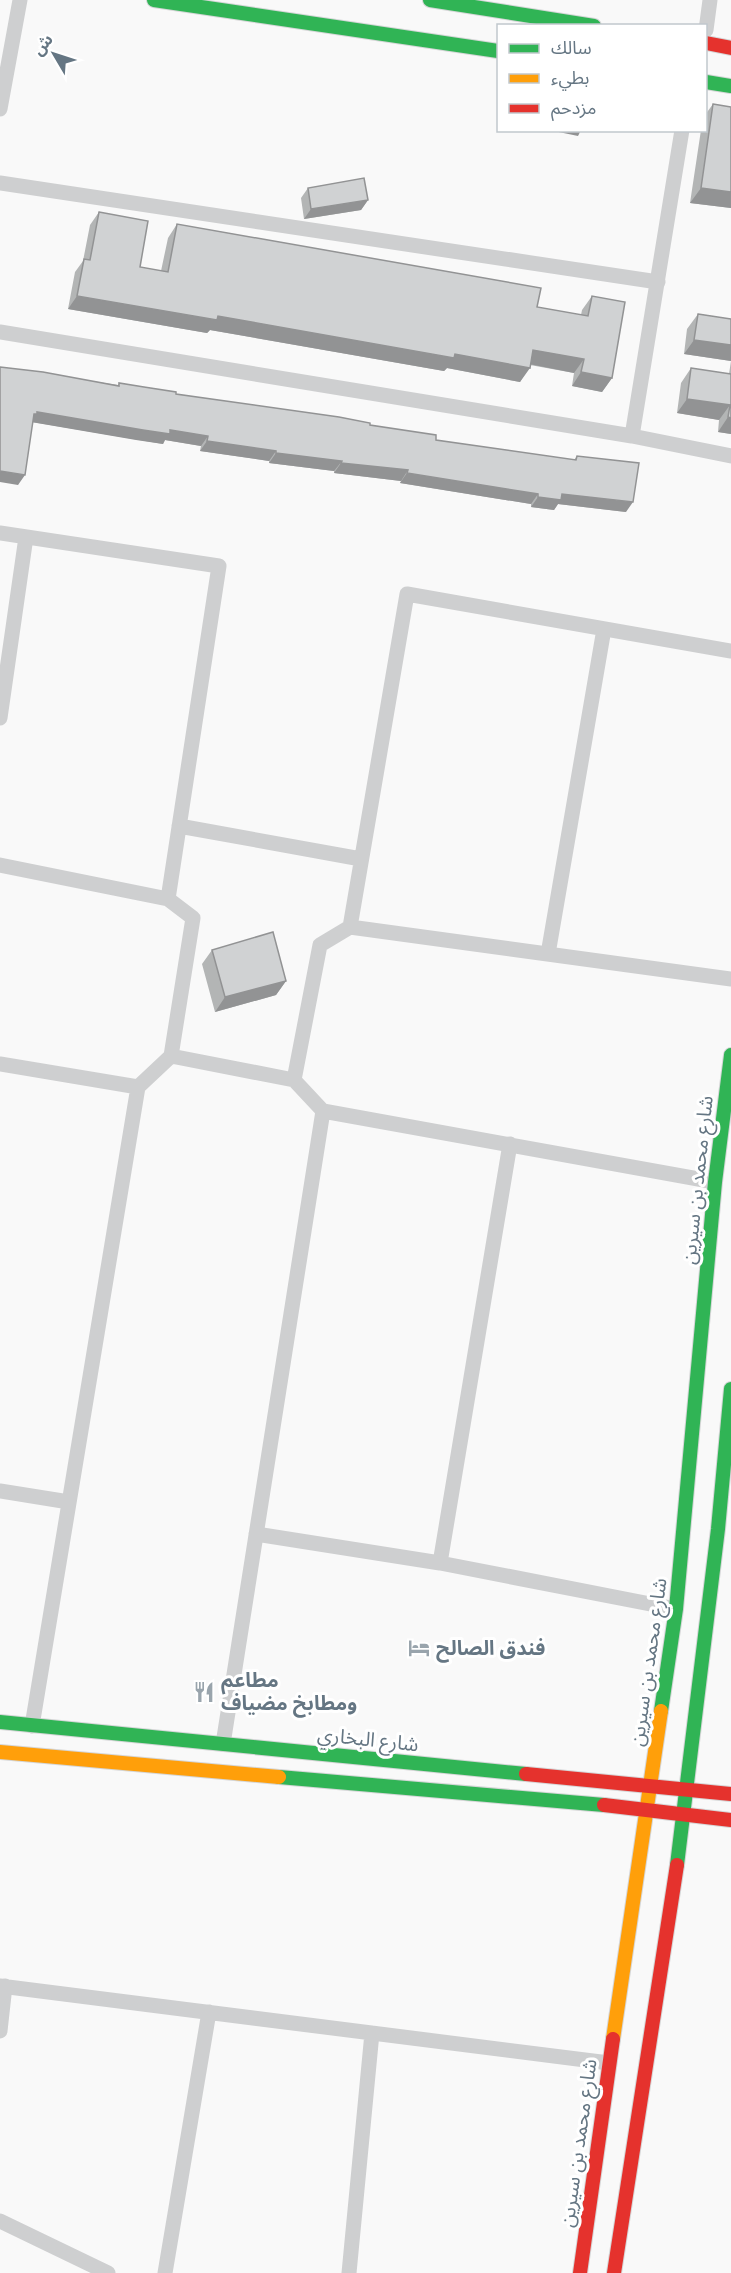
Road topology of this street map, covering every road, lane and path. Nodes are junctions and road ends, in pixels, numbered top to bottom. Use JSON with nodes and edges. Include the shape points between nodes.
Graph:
{"nodes":[{"id":1,"x":20,"y":0,"type":"edge"},
{"id":2,"x":154,"y":0,"type":"edge"},
{"id":3,"x":430,"y":0,"type":"edge"},
{"id":4,"x":710,"y":0,"type":"edge"},
{"id":5,"x":581,"y":24,"type":"edge"},
{"id":6,"x":706,"y":24,"type":"edge"},
{"id":7,"x":707,"y":44,"type":"edge"},
{"id":8,"x":731,"y":48,"type":"edge"},
{"id":9,"x":497,"y":51,"type":"edge"},
{"id":10,"x":707,"y":82,"type":"edge"},
{"id":11,"x":731,"y":86,"type":"edge"},
{"id":12,"x":0,"y":109,"type":"edge"},
{"id":13,"x":682,"y":132,"type":"edge"},
{"id":14,"x":0,"y":183,"type":"edge"},
{"id":15,"x":658,"y":282,"type":"junction"},
{"id":16,"x":0,"y":332,"type":"edge"},
{"id":17,"x":632,"y":436,"type":"junction"},
{"id":18,"x":731,"y":456,"type":"edge"},
{"id":19,"x":0,"y":532,"type":"edge"},
{"id":20,"x":27,"y":537,"type":"junction"},
{"id":21,"x":604,"y":629,"type":"junction"},
{"id":22,"x":731,"y":651,"type":"edge"},
{"id":23,"x":0,"y":718,"type":"edge"},
{"id":24,"x":179,"y":826,"type":"junction"},
{"id":25,"x":362,"y":859,"type":"junction"},
{"id":26,"x":0,"y":865,"type":"edge"},
{"id":27,"x":168,"y":899,"type":"junction"},
{"id":28,"x":350,"y":927,"type":"junction"},
{"id":29,"x":548,"y":954,"type":"junction"},
{"id":30,"x":731,"y":979,"type":"edge"},
{"id":31,"x":731,"y":1054,"type":"edge"},
{"id":32,"x":171,"y":1056,"type":"junction"},
{"id":33,"x":0,"y":1064,"type":"edge"},
{"id":34,"x":294,"y":1080,"type":"junction"},
{"id":35,"x":138,"y":1086,"type":"junction"},
{"id":36,"x":322,"y":1111,"type":"junction"},
{"id":37,"x":510,"y":1144,"type":"junction"},
{"id":38,"x":715,"y":1182,"type":"junction"},
{"id":39,"x":731,"y":1389,"type":"edge"},
{"id":40,"x":0,"y":1491,"type":"edge"},
{"id":41,"x":69,"y":1502,"type":"junction"},
{"id":42,"x":725,"y":1530,"type":"edge"},
{"id":43,"x":256,"y":1534,"type":"junction"},
{"id":44,"x":440,"y":1563,"type":"junction"},
{"id":45,"x":676,"y":1609,"type":"junction"},
{"id":46,"x":0,"y":1722,"type":"edge"},
{"id":47,"x":32,"y":1726,"type":"junction"},
{"id":48,"x":223,"y":1744,"type":"junction"},
{"id":49,"x":0,"y":1752,"type":"edge"},
{"id":50,"x":650,"y":1786,"type":"junction"},
{"id":51,"x":686,"y":1789,"type":"junction"},
{"id":52,"x":731,"y":1794,"type":"edge"},
{"id":53,"x":647,"y":1809,"type":"junction"},
{"id":54,"x":684,"y":1816,"type":"junction"},
{"id":55,"x":731,"y":1821,"type":"edge"},
{"id":56,"x":3,"y":1986,"type":"edge"},
{"id":57,"x":209,"y":2012,"type":"junction"},
{"id":58,"x":0,"y":2031,"type":"edge"},
{"id":59,"x":372,"y":2033,"type":"junction"},
{"id":60,"x":609,"y":2063,"type":"junction"},
{"id":61,"x":0,"y":2221,"type":"edge"},
{"id":62,"x":108,"y":2273,"type":"edge"},
{"id":63,"x":165,"y":2273,"type":"edge"},
{"id":64,"x":349,"y":2273,"type":"edge"},
{"id":65,"x":580,"y":2273,"type":"edge"},
{"id":66,"x":614,"y":2273,"type":"edge"}],
"edges":[{"from":1,"to":12,"type":"street"},
{"from":2,"to":9,"type":"street"},
{"from":3,"to":5,"type":"street"},
{"from":4,"to":6,"type":"street"},
{"from":7,"to":8,"type":"street"},
{"from":10,"to":11,"type":"street"},
{"from":13,"to":15,"type":"street"},
{"from":14,"to":15,"type":"street"},
{"from":15,"to":17,"type":"street"},
{"from":16,"to":17,"type":"street"},
{"from":17,"to":18,"type":"street"},
{"from":19,"to":20,"type":"street"},
{"from":20,"to":23,"type":"street"},
{"from":20,"to":24,"type":"street","via":[[219,566]]},
{"from":21,"to":22,"type":"street"},
{"from":21,"to":25,"type":"street","via":[[407,594]]},
{"from":21,"to":29,"type":"street"},
{"from":24,"to":25,"type":"street"},
{"from":24,"to":27,"type":"street"},
{"from":25,"to":28,"type":"street"},
{"from":26,"to":27,"type":"street"},
{"from":27,"to":32,"type":"street","via":[[193,918]]},
{"from":28,"to":29,"type":"street"},
{"from":28,"to":34,"type":"street","via":[[320,945]]},
{"from":29,"to":30,"type":"street"},
{"from":31,"to":38,"type":"street","name":"شارع محمد بن سيرين"},
{"from":32,"to":34,"type":"street"},
{"from":32,"to":35,"type":"street"},
{"from":33,"to":35,"type":"street"},
{"from":34,"to":36,"type":"street"},
{"from":35,"to":41,"type":"street"},
{"from":36,"to":37,"type":"street"},
{"from":36,"to":43,"type":"street"},
{"from":37,"to":38,"type":"street"},
{"from":37,"to":44,"type":"street"},
{"from":38,"to":45,"type":"street","name":"شارع محمد بن سيرين"},
{"from":39,"to":42,"type":"street"},
{"from":40,"to":41,"type":"street"},
{"from":41,"to":47,"type":"street"},
{"from":42,"to":51,"type":"street"},
{"from":43,"to":44,"type":"street"},
{"from":43,"to":48,"type":"street"},
{"from":44,"to":45,"type":"street"},
{"from":45,"to":50,"type":"street","name":"شارع محمد بن سيرين"},
{"from":46,"to":47,"type":"street","name":"شارع البخاري"},
{"from":47,"to":48,"type":"street","name":"شارع البخاري"},
{"from":48,"to":50,"type":"street","name":"شارع البخاري"},
{"from":49,"to":53,"type":"street"},
{"from":50,"to":51,"type":"street","name":"شارع البخاري"},
{"from":50,"to":53,"type":"street","name":"شارع محمد بن سيرين"},
{"from":51,"to":52,"type":"street","name":"شارع البخاري"},
{"from":51,"to":54,"type":"street"},
{"from":53,"to":54,"type":"street"},
{"from":53,"to":60,"type":"street","name":"شارع محمد بن سيرين"},
{"from":54,"to":55,"type":"street"},
{"from":54,"to":66,"type":"street"},
{"from":56,"to":57,"type":"street"},
{"from":56,"to":58,"type":"street"},
{"from":57,"to":59,"type":"street"},
{"from":57,"to":63,"type":"street"},
{"from":59,"to":60,"type":"street"},
{"from":59,"to":64,"type":"street"},
{"from":60,"to":65,"type":"street","name":"شارع محمد بن سيرين"},
{"from":61,"to":62,"type":"street"}]}
